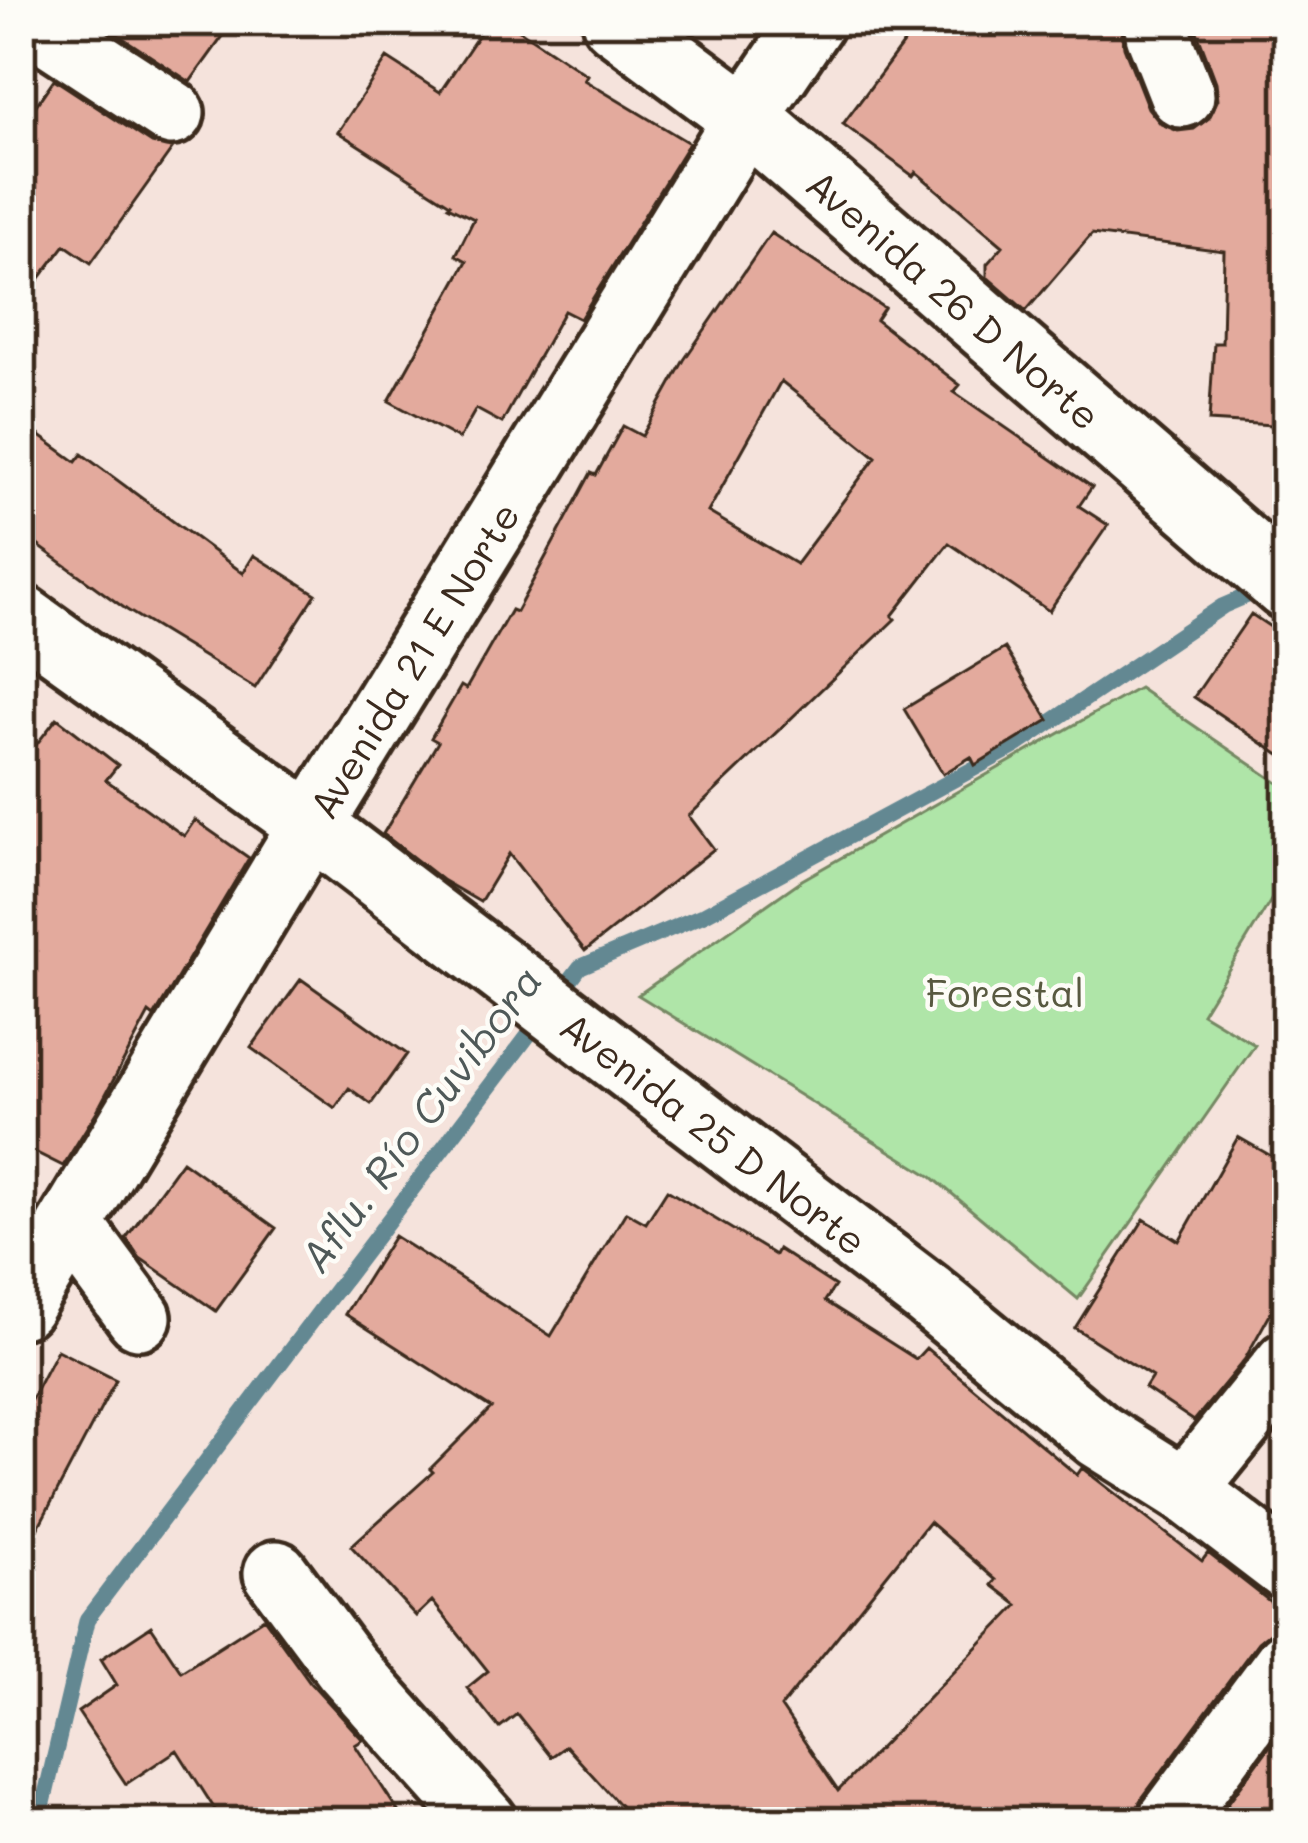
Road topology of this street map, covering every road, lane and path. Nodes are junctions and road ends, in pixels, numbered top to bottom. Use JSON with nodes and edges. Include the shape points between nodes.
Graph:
{"nodes":[{"id":1,"x":31,"y":21,"type":"edge"},
{"id":2,"x":616,"y":21,"type":"edge"},
{"id":3,"x":812,"y":21,"type":"edge"},
{"id":4,"x":1157,"y":21,"type":"edge"},
{"id":5,"x":1182,"y":95,"type":"dead end"},
{"id":6,"x":172,"y":113,"type":"dead end"},
{"id":7,"x":746,"y":118,"type":"junction"},
{"id":8,"x":1287,"y":586,"type":"edge"},
{"id":9,"x":21,"y":617,"type":"edge"},
{"id":10,"x":311,"y":825,"type":"junction"},
{"id":11,"x":71,"y":1225,"type":"junction"},
{"id":12,"x":21,"y":1306,"type":"edge"},
{"id":13,"x":139,"y":1317,"type":"dead end"},
{"id":14,"x":1287,"y":1364,"type":"edge"},
{"id":15,"x":1185,"y":1490,"type":"junction"},
{"id":16,"x":1287,"y":1568,"type":"edge"},
{"id":17,"x":276,"y":1573,"type":"dead end"},
{"id":18,"x":1287,"y":1663,"type":"edge"},
{"id":19,"x":485,"y":1822,"type":"edge"},
{"id":20,"x":1169,"y":1822,"type":"edge"}],
"edges":[{"from":1,"to":6,"type":"street"},
{"from":2,"to":7,"type":"street","name":"Avenida 26 D Norte"},
{"from":3,"to":7,"type":"street","name":"Avenida 21 E Norte"},
{"from":4,"to":5,"type":"street"},
{"from":7,"to":8,"type":"street","name":"Avenida 26 D Norte"},
{"from":7,"to":10,"type":"street","name":"Avenida 21 E Norte"},
{"from":9,"to":10,"type":"street","name":"Avenida 25 D Norte"},
{"from":10,"to":11,"type":"street","name":"Avenida 21 E Norte"},
{"from":10,"to":15,"type":"street","name":"Avenida 25 D Norte","via":[[928,1295],[1099,1436]]},
{"from":11,"to":12,"type":"street","name":"Avenida 21 E Norte"},
{"from":11,"to":13,"type":"street"},
{"from":14,"to":15,"type":"street"},
{"from":15,"to":16,"type":"street","name":"Avenida 25 D Norte"},
{"from":17,"to":19,"type":"street","via":[[346,1666]]},
{"from":18,"to":20,"type":"street"}]}
